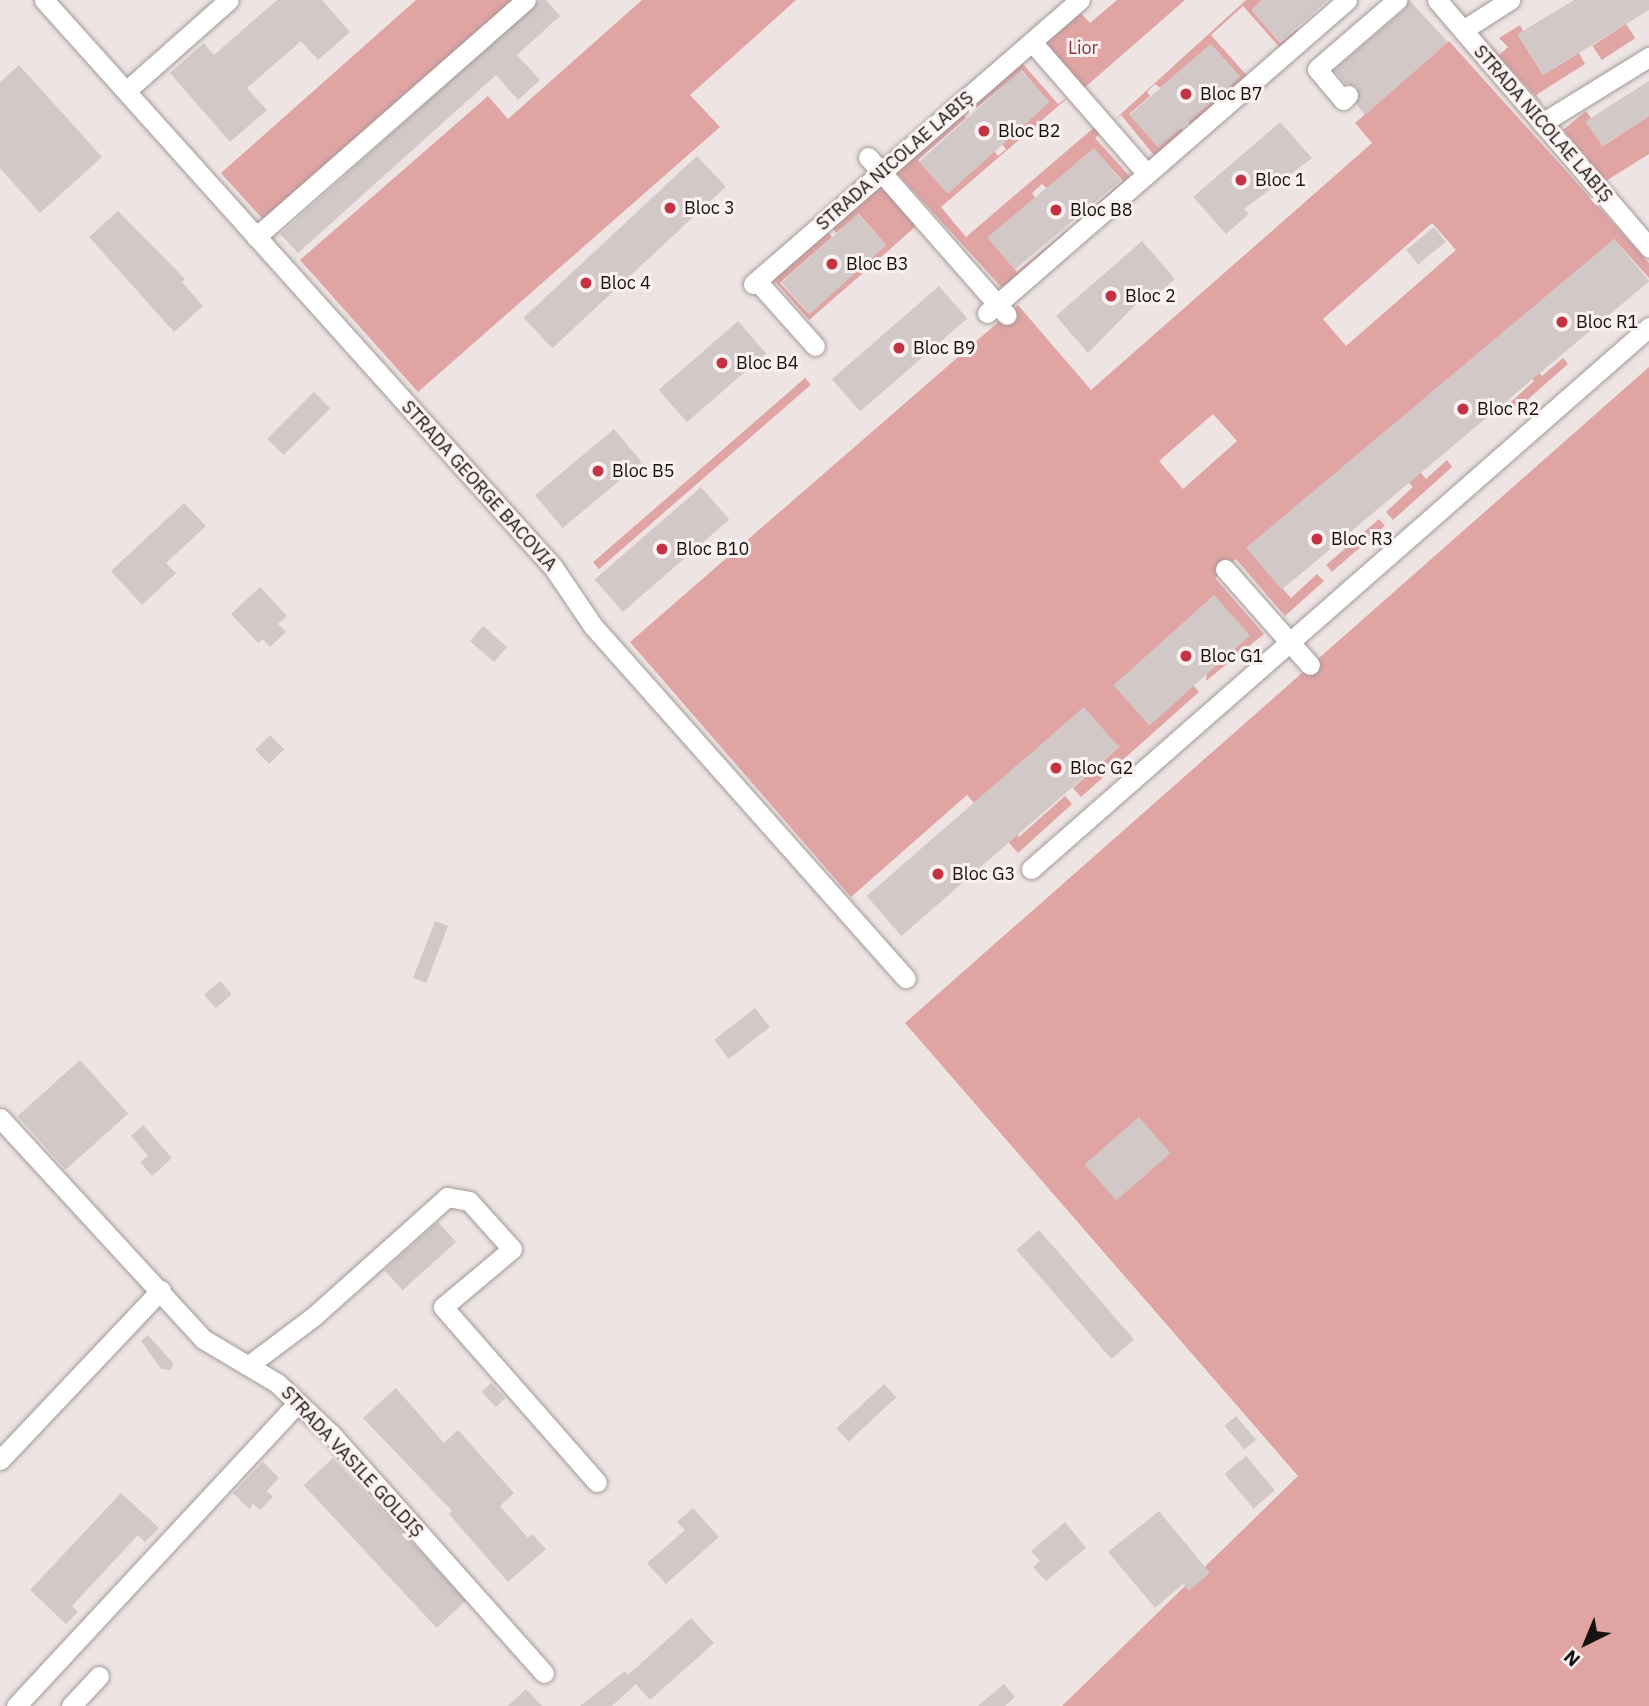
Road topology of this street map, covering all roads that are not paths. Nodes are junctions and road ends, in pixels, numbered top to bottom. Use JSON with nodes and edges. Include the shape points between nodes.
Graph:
{"nodes":[{"id":1,"x":44,"y":0,"type":"edge"},
{"id":2,"x":229,"y":0,"type":"edge"},
{"id":3,"x":526,"y":0,"type":"edge"},
{"id":4,"x":1080,"y":0,"type":"edge"},
{"id":5,"x":1347,"y":0,"type":"edge"},
{"id":6,"x":1397,"y":0,"type":"edge"},
{"id":7,"x":1437,"y":0,"type":"edge"},
{"id":8,"x":1510,"y":0,"type":"edge"},
{"id":9,"x":1463,"y":30,"type":"junction"},
{"id":10,"x":1032,"y":42,"type":"junction"},
{"id":11,"x":1649,"y":57,"type":"edge"},
{"id":12,"x":125,"y":91,"type":"junction"},
{"id":13,"x":1348,"y":95,"type":"dead end"},
{"id":14,"x":1542,"y":123,"type":"junction"},
{"id":15,"x":868,"y":157,"type":"dead end"},
{"id":16,"x":882,"y":172,"type":"junction"},
{"id":17,"x":1147,"y":174,"type":"junction"},
{"id":18,"x":256,"y":237,"type":"junction"},
{"id":19,"x":1649,"y":247,"type":"edge"},
{"id":20,"x":1649,"y":327,"type":"edge"},
{"id":21,"x":815,"y":346,"type":"dead end"},
{"id":22,"x":1225,"y":569,"type":"dead end"},
{"id":23,"x":1290,"y":643,"type":"junction"},
{"id":24,"x":1310,"y":665,"type":"dead end"},
{"id":25,"x":1031,"y":869,"type":"dead end"},
{"id":26,"x":906,"y":978,"type":"dead end"},
{"id":27,"x":0,"y":1118,"type":"edge"},
{"id":28,"x":161,"y":1290,"type":"junction"},
{"id":29,"x":249,"y":1365,"type":"junction"},
{"id":30,"x":298,"y":1403,"type":"junction"},
{"id":31,"x":0,"y":1460,"type":"edge"},
{"id":32,"x":597,"y":1482,"type":"dead end"},
{"id":33,"x":544,"y":1673,"type":"dead end"},
{"id":34,"x":99,"y":1676,"type":"dead end"},
{"id":35,"x":16,"y":1706,"type":"edge"},
{"id":36,"x":71,"y":1706,"type":"edge"}],
"edges":[{"from":1,"to":12,"type":"street","name":"STRADA GEORGE BACOVIA"},
{"from":2,"to":12,"type":"street"},
{"from":3,"to":18,"type":"street"},
{"from":4,"to":10,"type":"street","name":"STRADA NICOLAE LABIȘ"},
{"from":5,"to":17,"type":"street"},
{"from":6,"to":13,"type":"street","via":[[1317,69],[1343,100]]},
{"from":7,"to":9,"type":"street","name":"STRADA NICOLAE LABIȘ"},
{"from":8,"to":9,"type":"street"},
{"from":9,"to":14,"type":"street","name":"STRADA NICOLAE LABIȘ"},
{"from":10,"to":16,"type":"street","name":"STRADA NICOLAE LABIȘ"},
{"from":10,"to":17,"type":"street"},
{"from":11,"to":14,"type":"street"},
{"from":12,"to":18,"type":"street","name":"STRADA GEORGE BACOVIA"},
{"from":14,"to":19,"type":"street","name":"STRADA NICOLAE LABIȘ"},
{"from":15,"to":16,"type":"street"},
{"from":16,"to":17,"type":"street","via":[[998,310]]},
{"from":16,"to":21,"type":"street","name":"STRADA NICOLAE LABIȘ","via":[[755,282]]},
{"from":18,"to":26,"type":"street","name":"STRADA GEORGE BACOVIA","via":[[552,567],[593,626]]},
{"from":20,"to":23,"type":"street"},
{"from":22,"to":23,"type":"street"},
{"from":23,"to":24,"type":"street"},
{"from":23,"to":25,"type":"street"},
{"from":27,"to":28,"type":"street","name":"STRADA VASILE GOLDIȘ"},
{"from":28,"to":29,"type":"street","name":"STRADA VASILE GOLDIȘ","via":[[203,1339]]},
{"from":28,"to":31,"type":"street"},
{"from":29,"to":30,"type":"street","name":"STRADA VASILE GOLDIȘ"},
{"from":29,"to":32,"type":"street","via":[[313,1317],[447,1197],[469,1201],[512,1248],[443,1307]]},
{"from":30,"to":33,"type":"street","name":"STRADA VASILE GOLDIȘ"},
{"from":30,"to":35,"type":"street"},
{"from":34,"to":36,"type":"street"}]}
